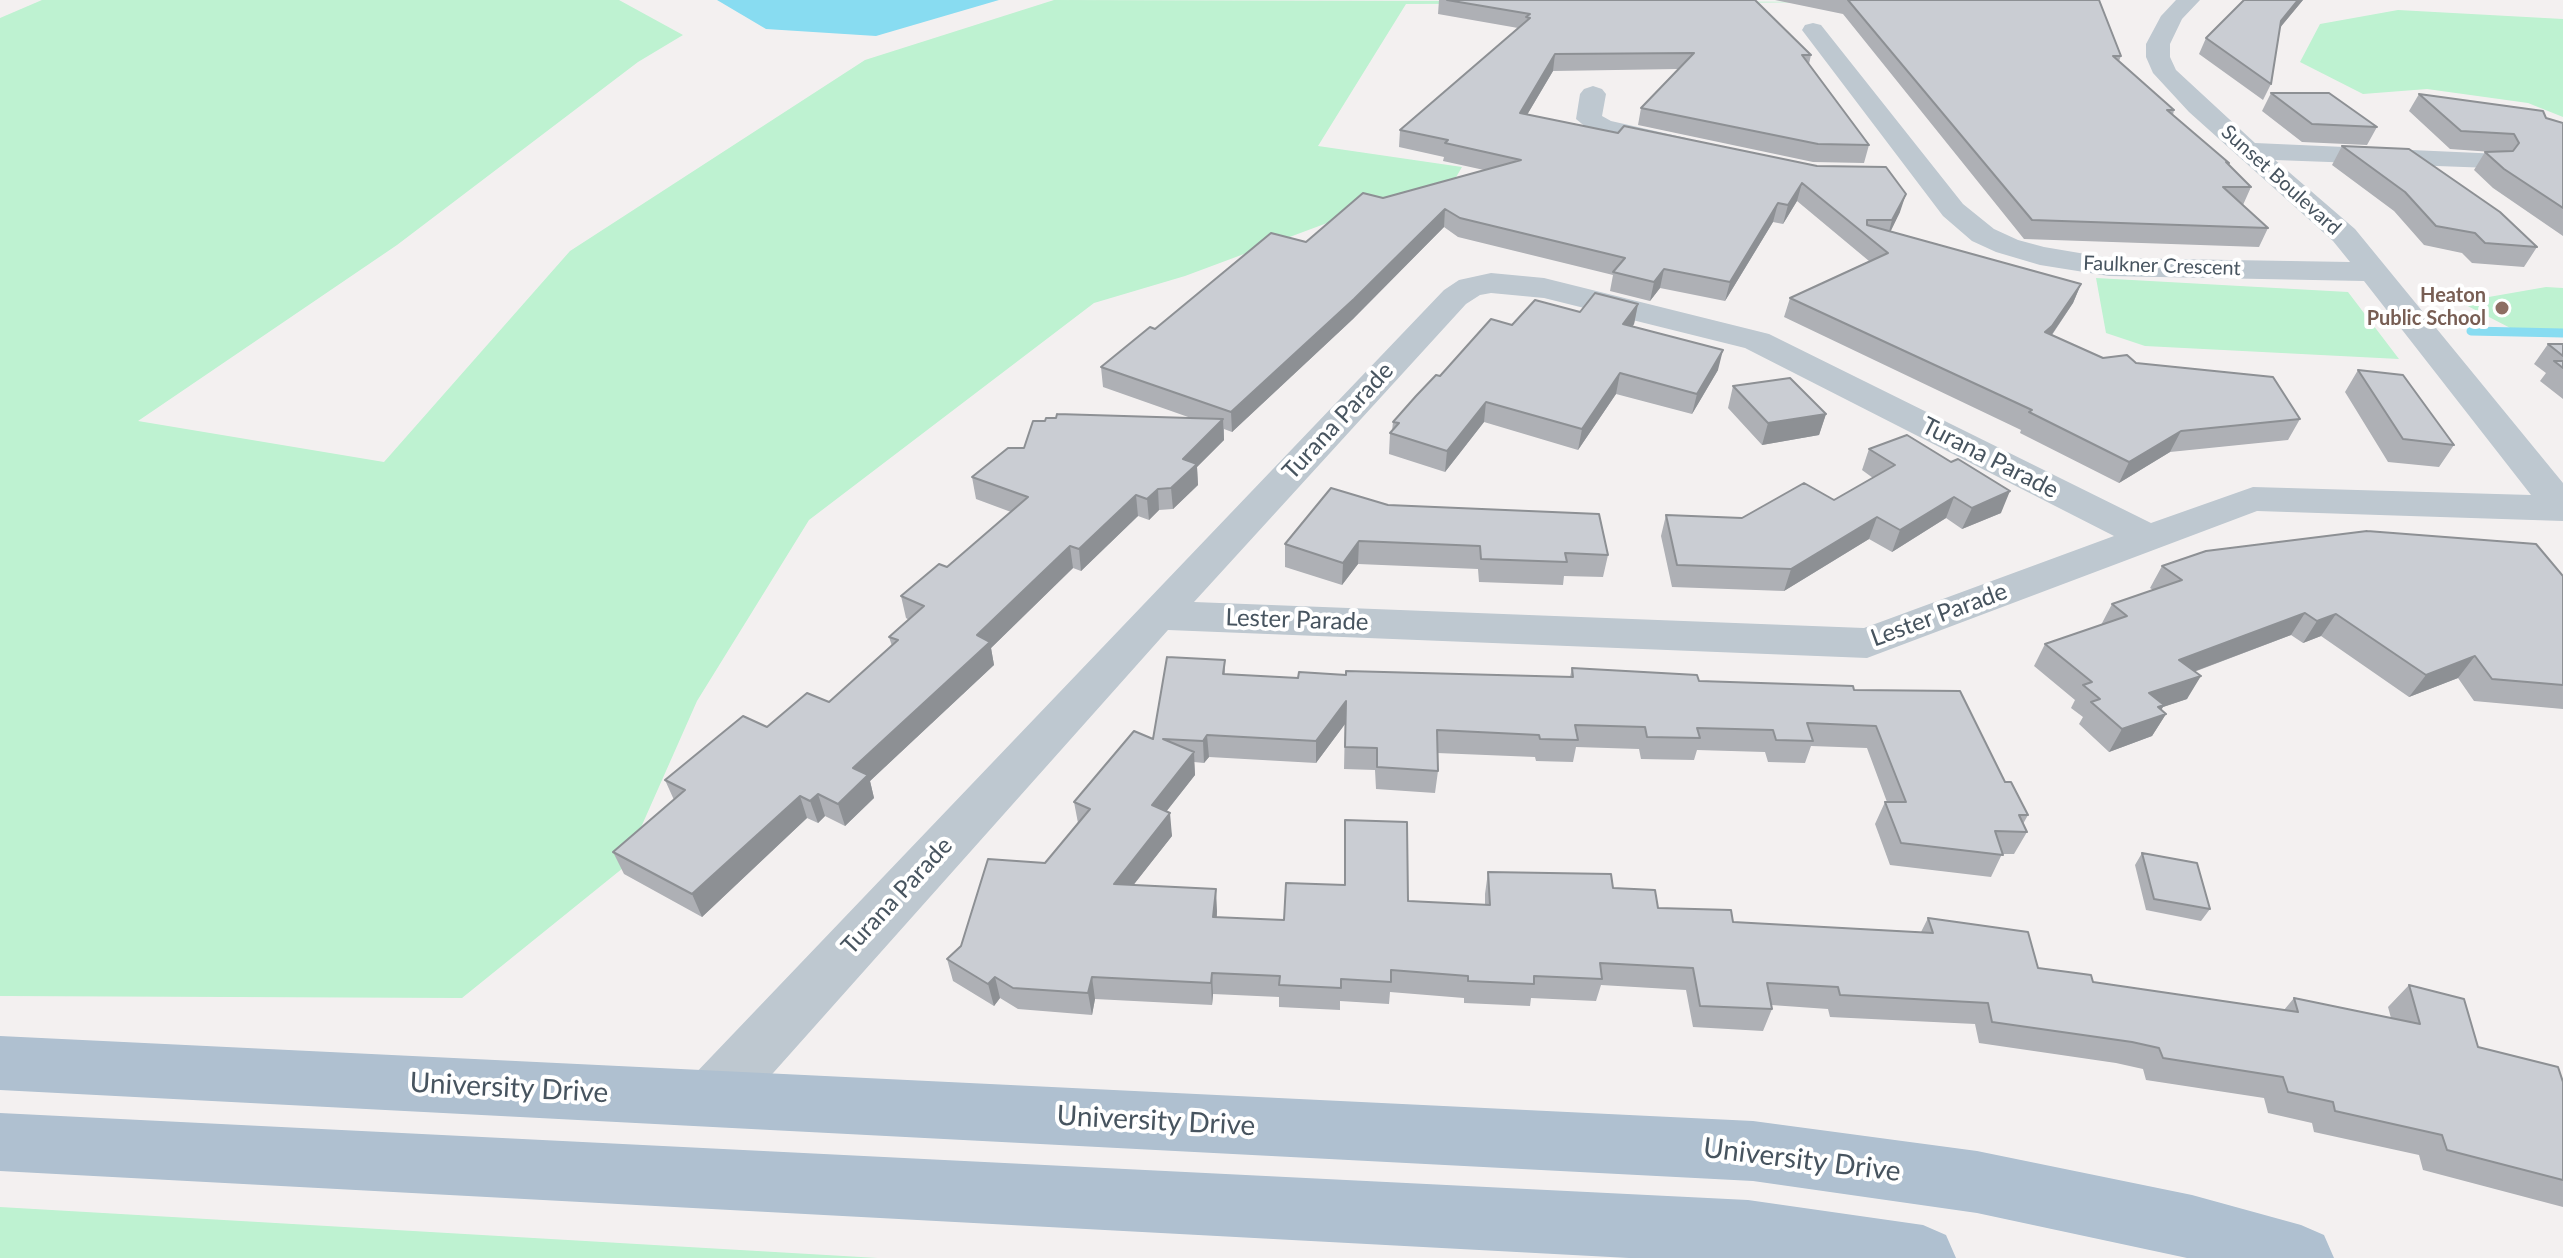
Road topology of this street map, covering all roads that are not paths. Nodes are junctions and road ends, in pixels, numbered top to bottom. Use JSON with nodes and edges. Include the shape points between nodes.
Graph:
{"nodes":[{"id":1,"x":2189,"y":0,"type":"edge"},
{"id":2,"x":1813,"y":30,"type":"dead end"},
{"id":3,"x":1593,"y":94,"type":"dead end"},
{"id":4,"x":1704,"y":150,"type":"edge"},
{"id":5,"x":2250,"y":151,"type":"junction"},
{"id":6,"x":2491,"y":160,"type":"edge"},
{"id":7,"x":1892,"y":174,"type":"edge"},
{"id":8,"x":1923,"y":175,"type":"junction"},
{"id":9,"x":2372,"y":272,"type":"junction"},
{"id":10,"x":2562,"y":508,"type":"edge"},
{"id":11,"x":2149,"y":538,"type":"junction"},
{"id":12,"x":1157,"y":615,"type":"junction"},
{"id":13,"x":0,"y":1063,"type":"edge"},
{"id":14,"x":712,"y":1098,"type":"junction"},
{"id":15,"x":0,"y":1142,"type":"edge"},
{"id":16,"x":1923,"y":1258,"type":"edge"},
{"id":17,"x":2301,"y":1258,"type":"edge"}],
"edges":[{"from":1,"to":5,"type":"street","name":"Sunset Boulevard","via":[[2163,30],[2158,57],[2177,88]]},
{"from":2,"to":8,"type":"street","name":"Faulkner Crescent"},
{"from":3,"to":4,"type":"street","via":[[1589,119],[1602,127]]},
{"from":5,"to":6,"type":"street"},
{"from":5,"to":9,"type":"street","name":"Sunset Boulevard","via":[[2318,209]]},
{"from":7,"to":8,"type":"street"},
{"from":8,"to":9,"type":"street","name":"Faulkner Crescent","via":[[1983,235],[2040,256],[2109,267]]},
{"from":9,"to":10,"type":"street","name":"Sunset Boulevard"},
{"from":10,"to":11,"type":"street","name":"Lester Parade","via":[[2253,499]]},
{"from":11,"to":12,"type":"street","name":"Lester Parade","via":[[1867,643]]},
{"from":11,"to":12,"type":"street","name":"Turana Parade","via":[[1757,341],[1544,288],[1491,283],[1455,297]]},
{"from":12,"to":14,"type":"street","name":"Turana Parade"},
{"from":13,"to":14,"type":"main road","name":"University Drive"},
{"from":14,"to":17,"type":"main road","name":"University Drive","via":[[1753,1151],[1977,1182],[2192,1227]]},
{"from":15,"to":16,"type":"main road","via":[[1748,1232]]}]}
